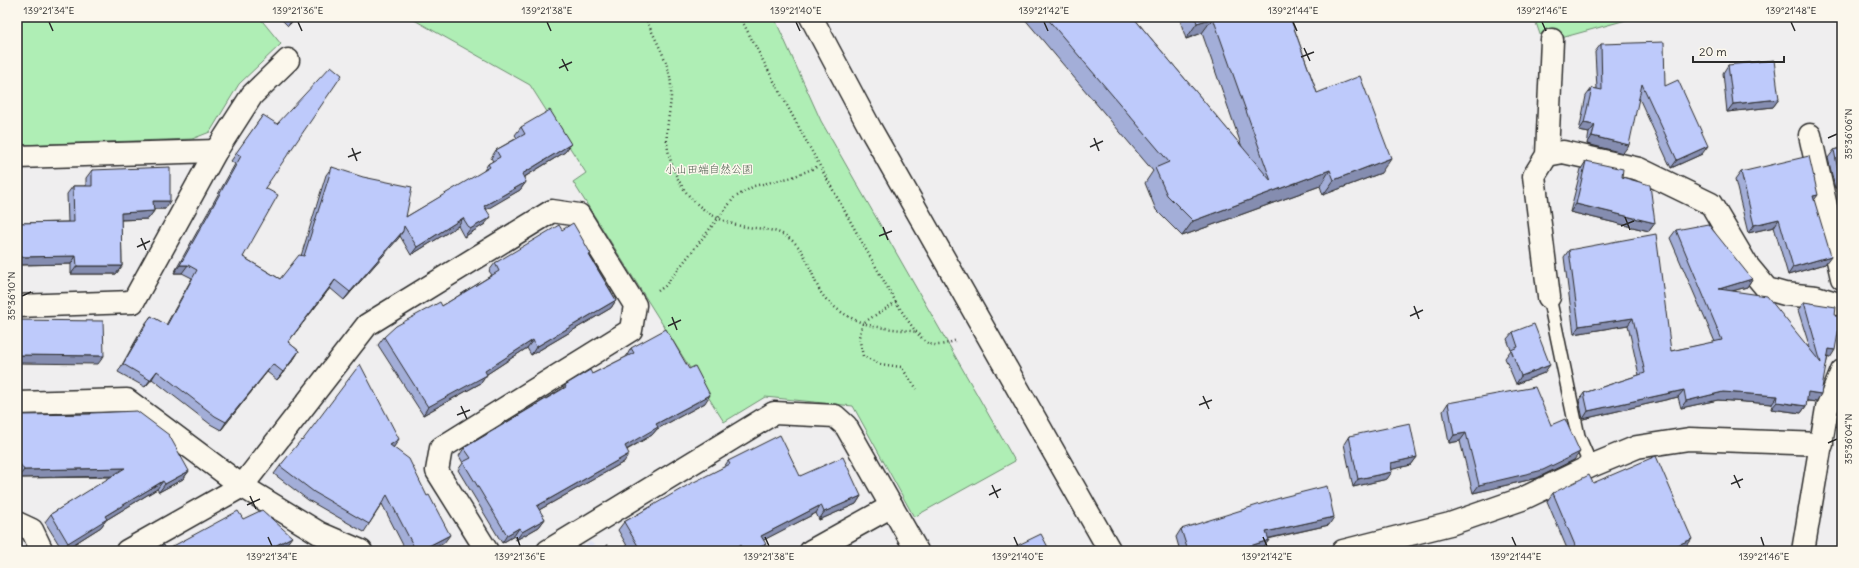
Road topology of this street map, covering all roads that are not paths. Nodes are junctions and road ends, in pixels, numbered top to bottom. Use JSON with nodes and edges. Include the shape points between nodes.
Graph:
{"nodes":[{"id":1,"x":811,"y":17,"type":"edge"},
{"id":2,"x":1552,"y":40,"type":"dead end"},
{"id":3,"x":288,"y":60,"type":"dead end"},
{"id":4,"x":1810,"y":135,"type":"dead end"},
{"id":5,"x":216,"y":151,"type":"junction"},
{"id":6,"x":1547,"y":155,"type":"junction"},
{"id":7,"x":17,"y":157,"type":"edge"},
{"id":8,"x":1842,"y":278,"type":"edge"},
{"id":9,"x":1548,"y":297,"type":"joint"},
{"id":10,"x":1842,"y":305,"type":"edge"},
{"id":11,"x":17,"y":306,"type":"edge"},
{"id":12,"x":1842,"y":372,"type":"edge"},
{"id":13,"x":17,"y":403,"type":"edge"},
{"id":14,"x":1822,"y":444,"type":"junction"},
{"id":15,"x":1591,"y":466,"type":"junction"},
{"id":16,"x":242,"y":486,"type":"junction"},
{"id":17,"x":892,"y":506,"type":"junction"},
{"id":18,"x":17,"y":524,"type":"edge"},
{"id":19,"x":1390,"y":545,"type":"edge"},
{"id":20,"x":42,"y":551,"type":"edge"},
{"id":21,"x":127,"y":551,"type":"edge"},
{"id":22,"x":361,"y":551,"type":"edge"},
{"id":23,"x":487,"y":551,"type":"edge"},
{"id":24,"x":548,"y":551,"type":"edge"},
{"id":25,"x":811,"y":551,"type":"edge"},
{"id":26,"x":917,"y":551,"type":"edge"},
{"id":27,"x":1110,"y":551,"type":"edge"},
{"id":28,"x":1343,"y":551,"type":"edge"},
{"id":29,"x":1803,"y":551,"type":"edge"}],
"edges":[{"from":1,"to":27,"type":"street","via":[[871,130]]},
{"from":2,"to":6,"type":"street"},
{"from":3,"to":5,"type":"street","via":[[252,95]]},
{"from":4,"to":8,"type":"street"},
{"from":5,"to":7,"type":"street"},
{"from":5,"to":11,"type":"street","via":[[133,302]]},
{"from":6,"to":9,"type":"street","via":[[1534,176]]},
{"from":6,"to":10,"type":"street","via":[[1563,152],[1639,169],[1711,204],[1747,265],[1767,289],[1785,294],[1816,297]]},
{"from":9,"to":15,"type":"lane","via":[[1578,436]]},
{"from":12,"to":14,"type":"street","via":[[1827,408]]},
{"from":13,"to":16,"type":"street","via":[[127,400]]},
{"from":14,"to":15,"type":"street","via":[[1689,439],[1637,447]]},
{"from":14,"to":29,"type":"street"},
{"from":15,"to":19,"type":"street","via":[[1522,499]]},
{"from":16,"to":21,"type":"street"},
{"from":16,"to":22,"type":"street","via":[[319,532]]},
{"from":16,"to":23,"type":"street","via":[[366,325],[552,211],[579,215],[635,306],[631,330],[441,448],[437,471]]},
{"from":17,"to":24,"type":"street","via":[[846,426],[835,416],[774,413]]},
{"from":17,"to":25,"type":"street"},
{"from":17,"to":26,"type":"street"},
{"from":18,"to":20,"type":"street","via":[[32,530]]},
{"from":19,"to":28,"type":"street"}]}
